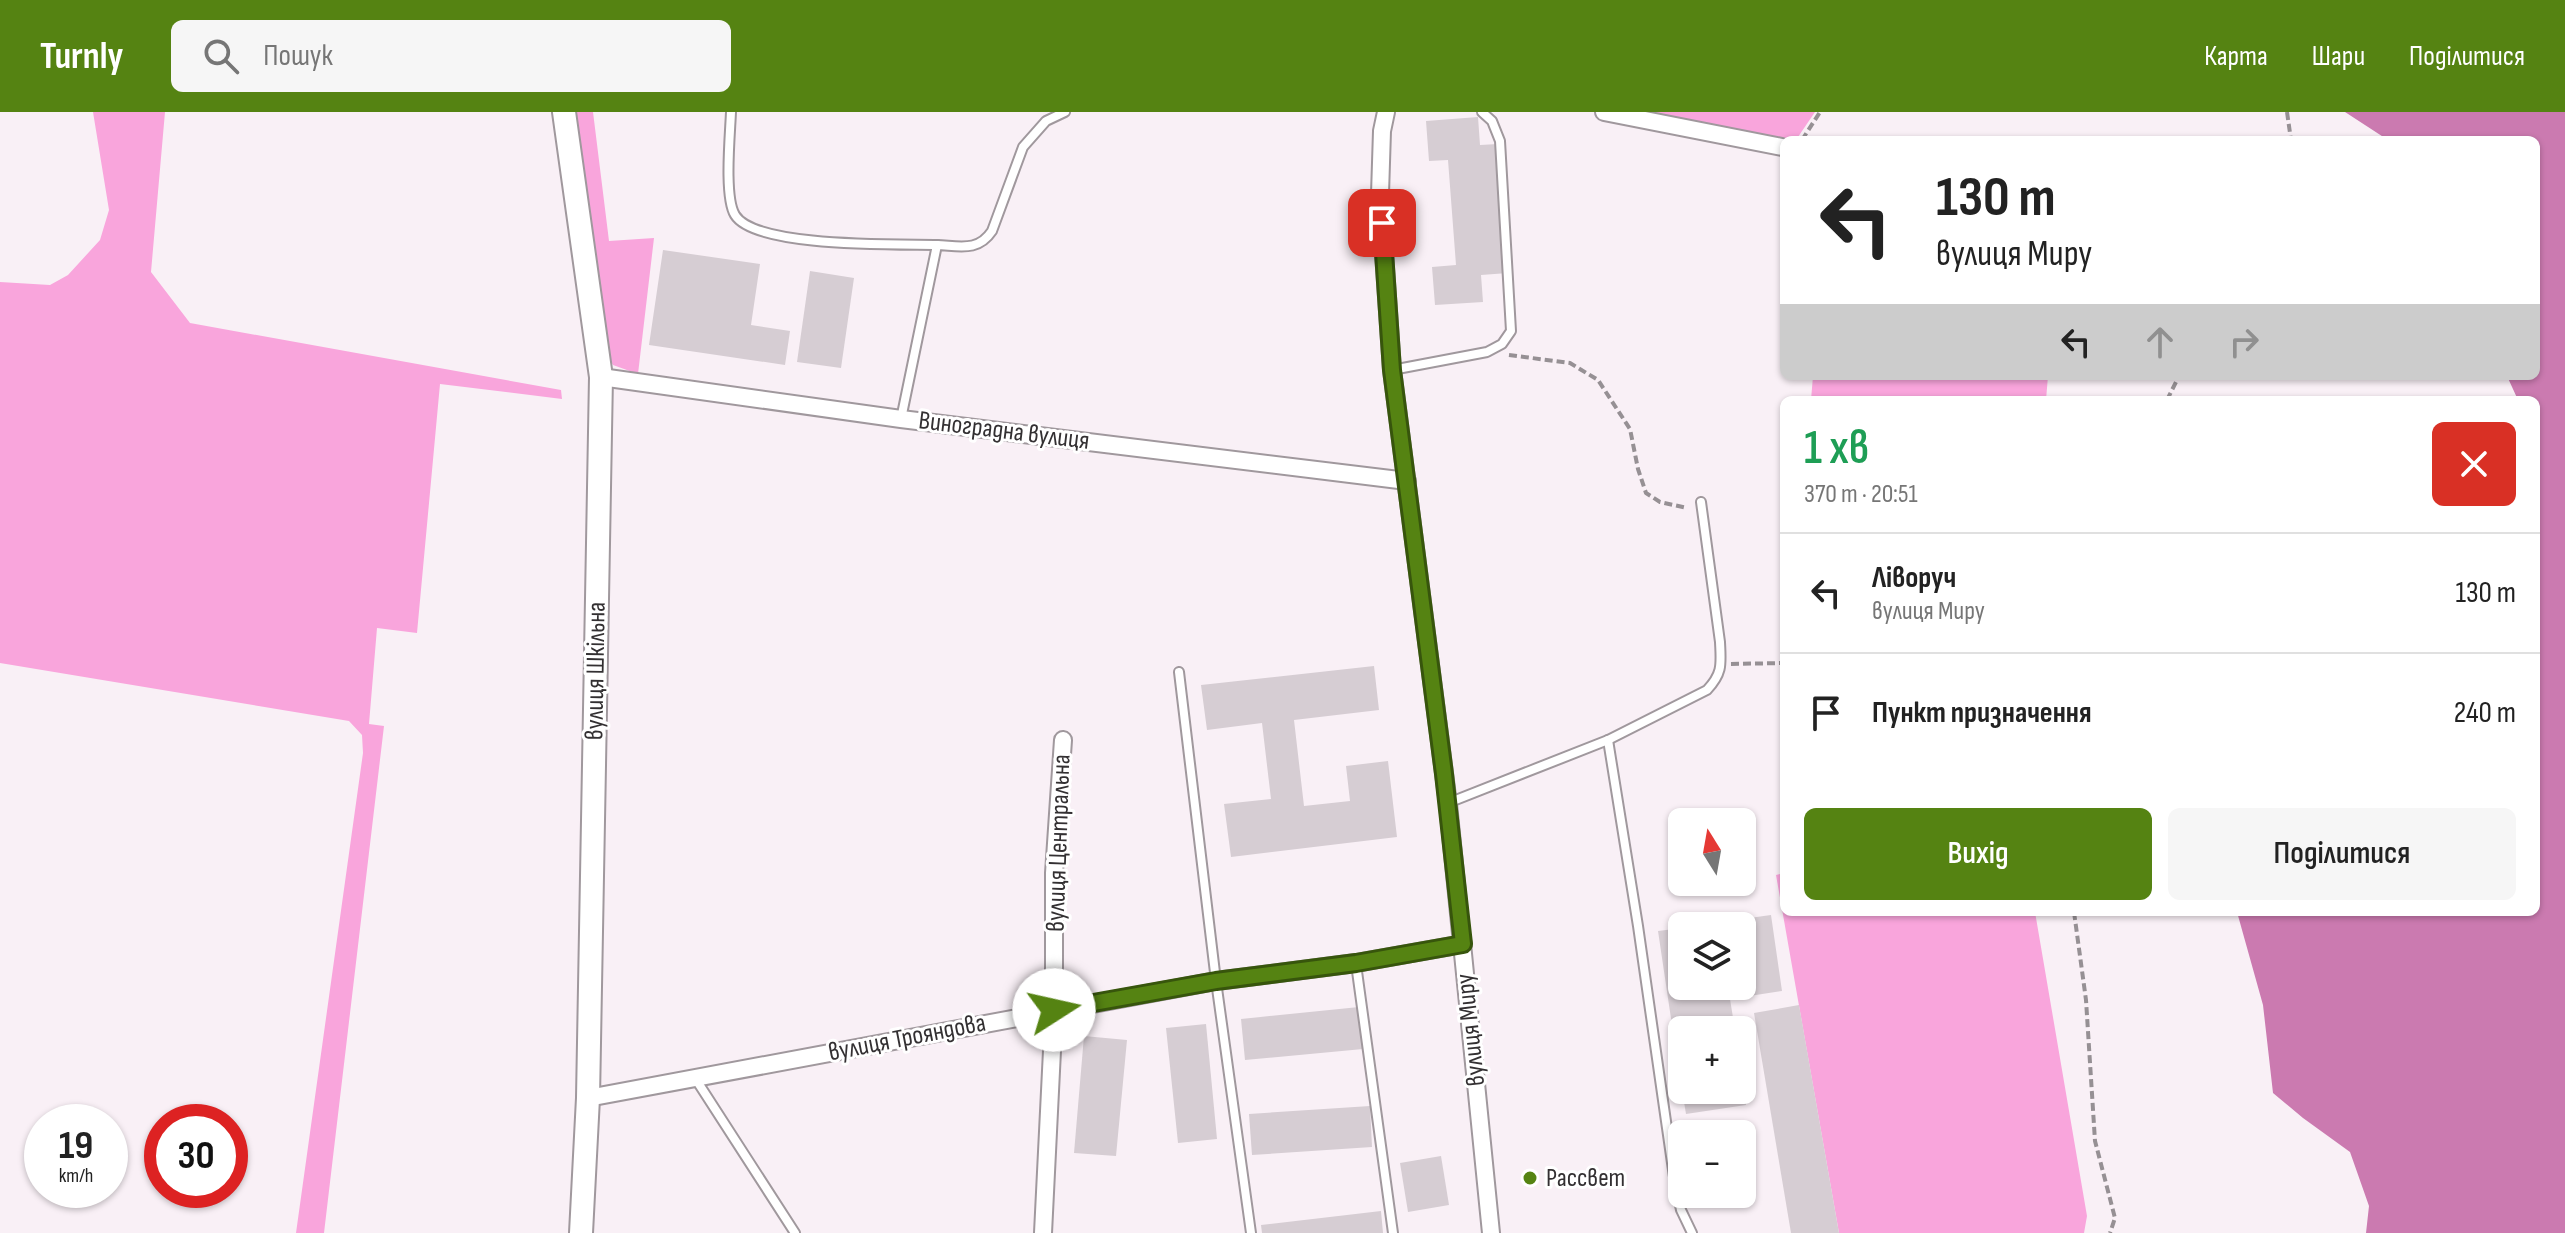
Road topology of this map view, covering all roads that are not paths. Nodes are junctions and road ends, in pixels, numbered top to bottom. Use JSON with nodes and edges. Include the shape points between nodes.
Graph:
{"nodes":[{"id":1,"x":564,"y":112,"type":"edge"},
{"id":2,"x":731,"y":112,"type":"edge"},
{"id":3,"x":1065,"y":112,"type":"edge"},
{"id":4,"x":1386,"y":112,"type":"edge"},
{"id":5,"x":1482,"y":112,"type":"edge"},
{"id":6,"x":1604,"y":112,"type":"edge"},
{"id":7,"x":1780,"y":147,"type":"edge"},
{"id":8,"x":937,"y":245,"type":"junction"},
{"id":9,"x":1392,"y":370,"type":"junction"},
{"id":10,"x":601,"y":377,"type":"junction"},
{"id":11,"x":901,"y":419,"type":"junction"},
{"id":12,"x":1407,"y":481,"type":"junction"},
{"id":13,"x":1701,"y":502,"type":"dead end"},
{"id":14,"x":1179,"y":672,"type":"dead end"},
{"id":15,"x":1063,"y":740,"type":"dead end"},
{"id":16,"x":1608,"y":740,"type":"junction"},
{"id":17,"x":1448,"y":804,"type":"junction"},
{"id":18,"x":1463,"y":944,"type":"junction"},
{"id":19,"x":1356,"y":963,"type":"junction"},
{"id":20,"x":1216,"y":981,"type":"junction"},
{"id":21,"x":1054,"y":1010,"type":"junction"},
{"id":22,"x":695,"y":1078,"type":"junction"},
{"id":23,"x":588,"y":1098,"type":"junction"},
{"id":24,"x":581,"y":1233,"type":"edge"},
{"id":25,"x":795,"y":1233,"type":"edge"},
{"id":26,"x":1043,"y":1233,"type":"edge"},
{"id":27,"x":1251,"y":1233,"type":"edge"},
{"id":28,"x":1393,"y":1233,"type":"edge"},
{"id":29,"x":1491,"y":1233,"type":"edge"},
{"id":30,"x":1692,"y":1233,"type":"edge"}],
"edges":[{"from":1,"to":10,"type":"street","name":"вулиця Шкільна"},
{"from":2,"to":8,"type":"lane","via":[[730,198],[736,217],[750,227],[813,241]]},
{"from":3,"to":8,"type":"lane","via":[[1046,121],[1023,147],[985,242],[970,247]]},
{"from":4,"to":9,"type":"street","name":"вулиця Миру","via":[[1380,194]]},
{"from":5,"to":9,"type":"lane","via":[[1500,141],[1511,331],[1487,352]]},
{"from":6,"to":7,"type":"street"},
{"from":8,"to":11,"type":"lane"},
{"from":9,"to":12,"type":"street","name":"вулиця Миру"},
{"from":10,"to":11,"type":"street","name":"Виноградна вулиця"},
{"from":10,"to":23,"type":"street","name":"вулиця Шкільна"},
{"from":11,"to":12,"type":"street","name":"Виноградна вулиця"},
{"from":12,"to":17,"type":"street","name":"вулиця Миру"},
{"from":13,"to":16,"type":"lane","via":[[1721,665],[1718,679],[1707,690]]},
{"from":14,"to":20,"type":"lane"},
{"from":15,"to":21,"type":"street","name":"вулиця Центральна","via":[[1054,873]]},
{"from":16,"to":17,"type":"lane"},
{"from":16,"to":30,"type":"lane","via":[[1674,1177]]},
{"from":17,"to":18,"type":"street","name":"вулиця Миру"},
{"from":18,"to":19,"type":"street","name":"вулиця Трояндова"},
{"from":18,"to":29,"type":"street","name":"вулиця Миру"},
{"from":19,"to":20,"type":"street","name":"вулиця Трояндова"},
{"from":19,"to":28,"type":"lane"},
{"from":20,"to":21,"type":"street","name":"вулиця Трояндова"},
{"from":20,"to":27,"type":"lane"},
{"from":21,"to":22,"type":"street","name":"вулиця Трояндова"},
{"from":21,"to":26,"type":"street","name":"вулиця Центральна"},
{"from":22,"to":23,"type":"street","name":"вулиця Трояндова"},
{"from":22,"to":25,"type":"lane"},
{"from":23,"to":24,"type":"street","name":"вулиця Шкільна"}]}
